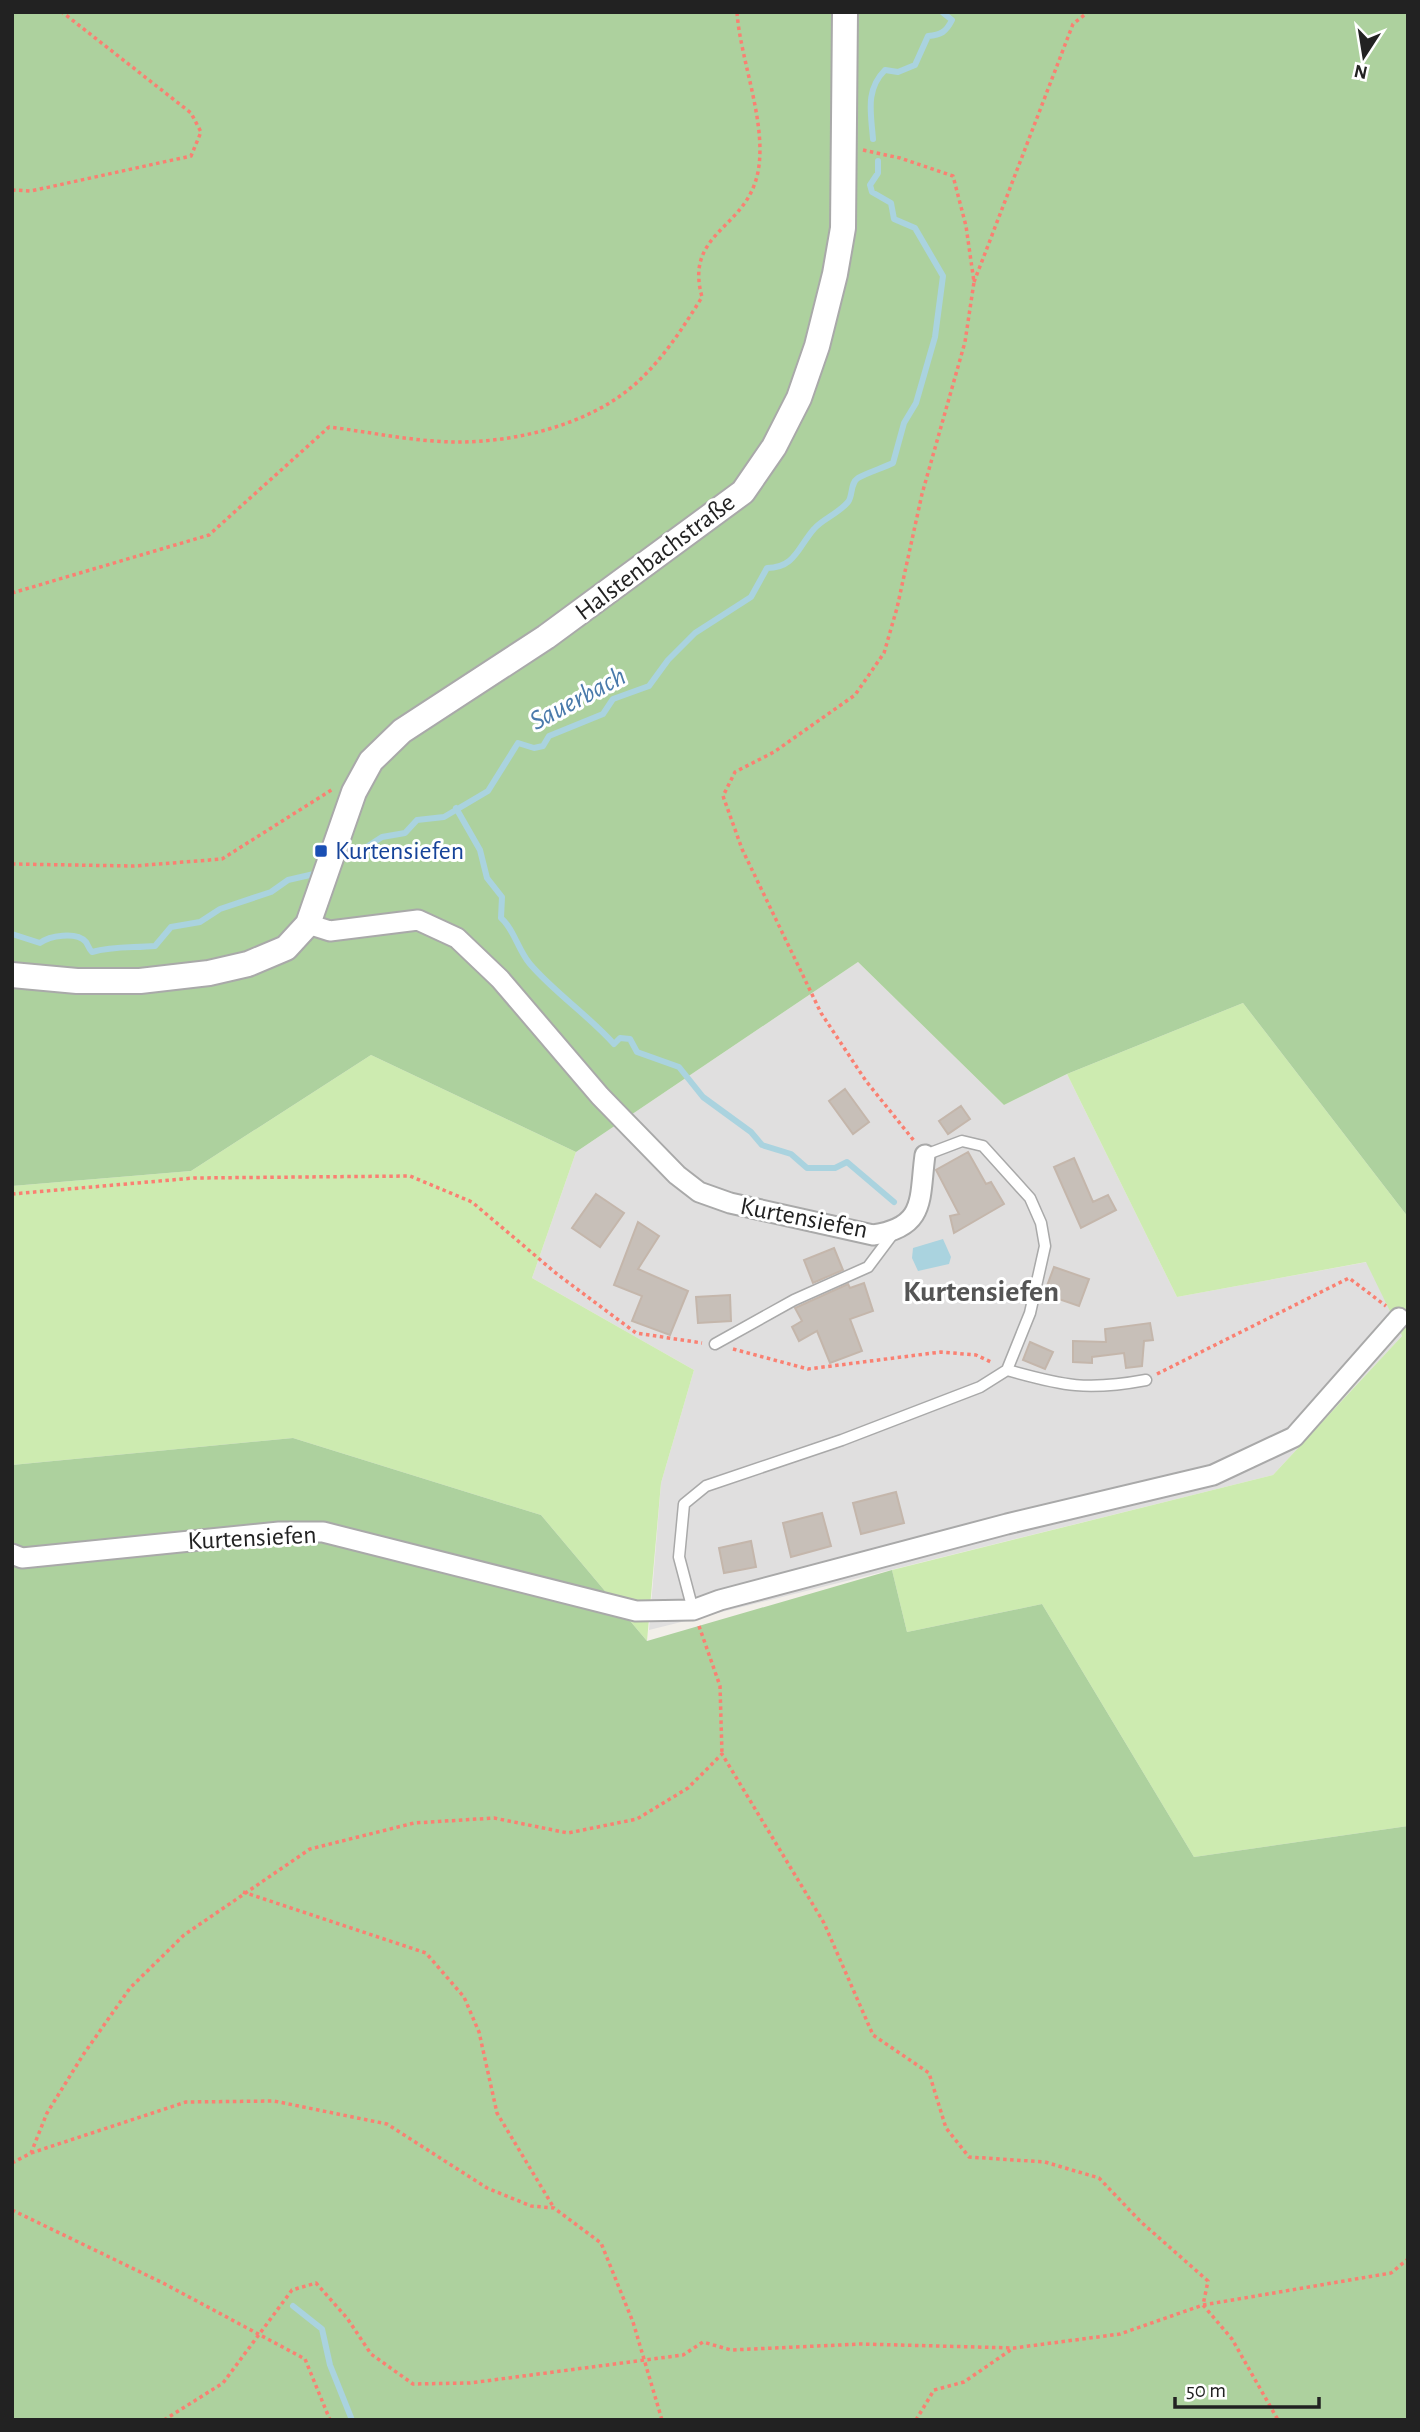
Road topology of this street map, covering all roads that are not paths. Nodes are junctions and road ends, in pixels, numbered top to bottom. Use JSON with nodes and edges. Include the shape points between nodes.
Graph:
{"nodes":[{"id":1,"x":845,"y":12,"type":"edge"},
{"id":2,"x":308,"y":924,"type":"junction"},
{"id":3,"x":12,"y":975,"type":"edge"},
{"id":4,"x":925,"y":1155,"type":"joint"},
{"id":5,"x":895,"y":1231,"type":"junction"},
{"id":6,"x":1399,"y":1318,"type":"road end"},
{"id":7,"x":715,"y":1344,"type":"road end"},
{"id":8,"x":1007,"y":1370,"type":"junction"},
{"id":9,"x":1146,"y":1380,"type":"road end"},
{"id":10,"x":12,"y":1554,"type":"edge"},
{"id":11,"x":693,"y":1610,"type":"junction"}],
"edges":[{"from":1,"to":2,"type":"street","name":"Halstenbachstraße","via":[[843,228],[817,346],[774,447],[743,492],[546,637],[402,731],[371,761],[354,792]]},
{"from":2,"to":3,"type":"street","via":[[286,948],[209,973],[140,981]]},
{"from":2,"to":5,"type":"street","name":"Kurtensiefen","via":[[330,931],[418,920],[457,938],[500,979],[600,1096],[699,1192],[873,1235]]},
{"from":4,"to":5,"type":"street","name":"Kurtensiefen","via":[[923,1192],[915,1213]]},
{"from":4,"to":8,"type":"lane","via":[[962,1141],[983,1146],[1030,1198],[1041,1223],[1045,1246],[1030,1313]]},
{"from":5,"to":7,"type":"lane","via":[[868,1267],[794,1300]]},
{"from":6,"to":11,"type":"street","name":"Kurtensiefen","via":[[1294,1437],[1213,1475],[994,1528]]},
{"from":8,"to":9,"type":"lane","via":[[1069,1387],[1111,1387]]},
{"from":8,"to":11,"type":"lane","via":[[980,1387],[706,1486],[684,1504],[679,1557]]},
{"from":10,"to":11,"type":"street","name":"Kurtensiefen","via":[[22,1558],[279,1532],[323,1532],[636,1611]]}]}
